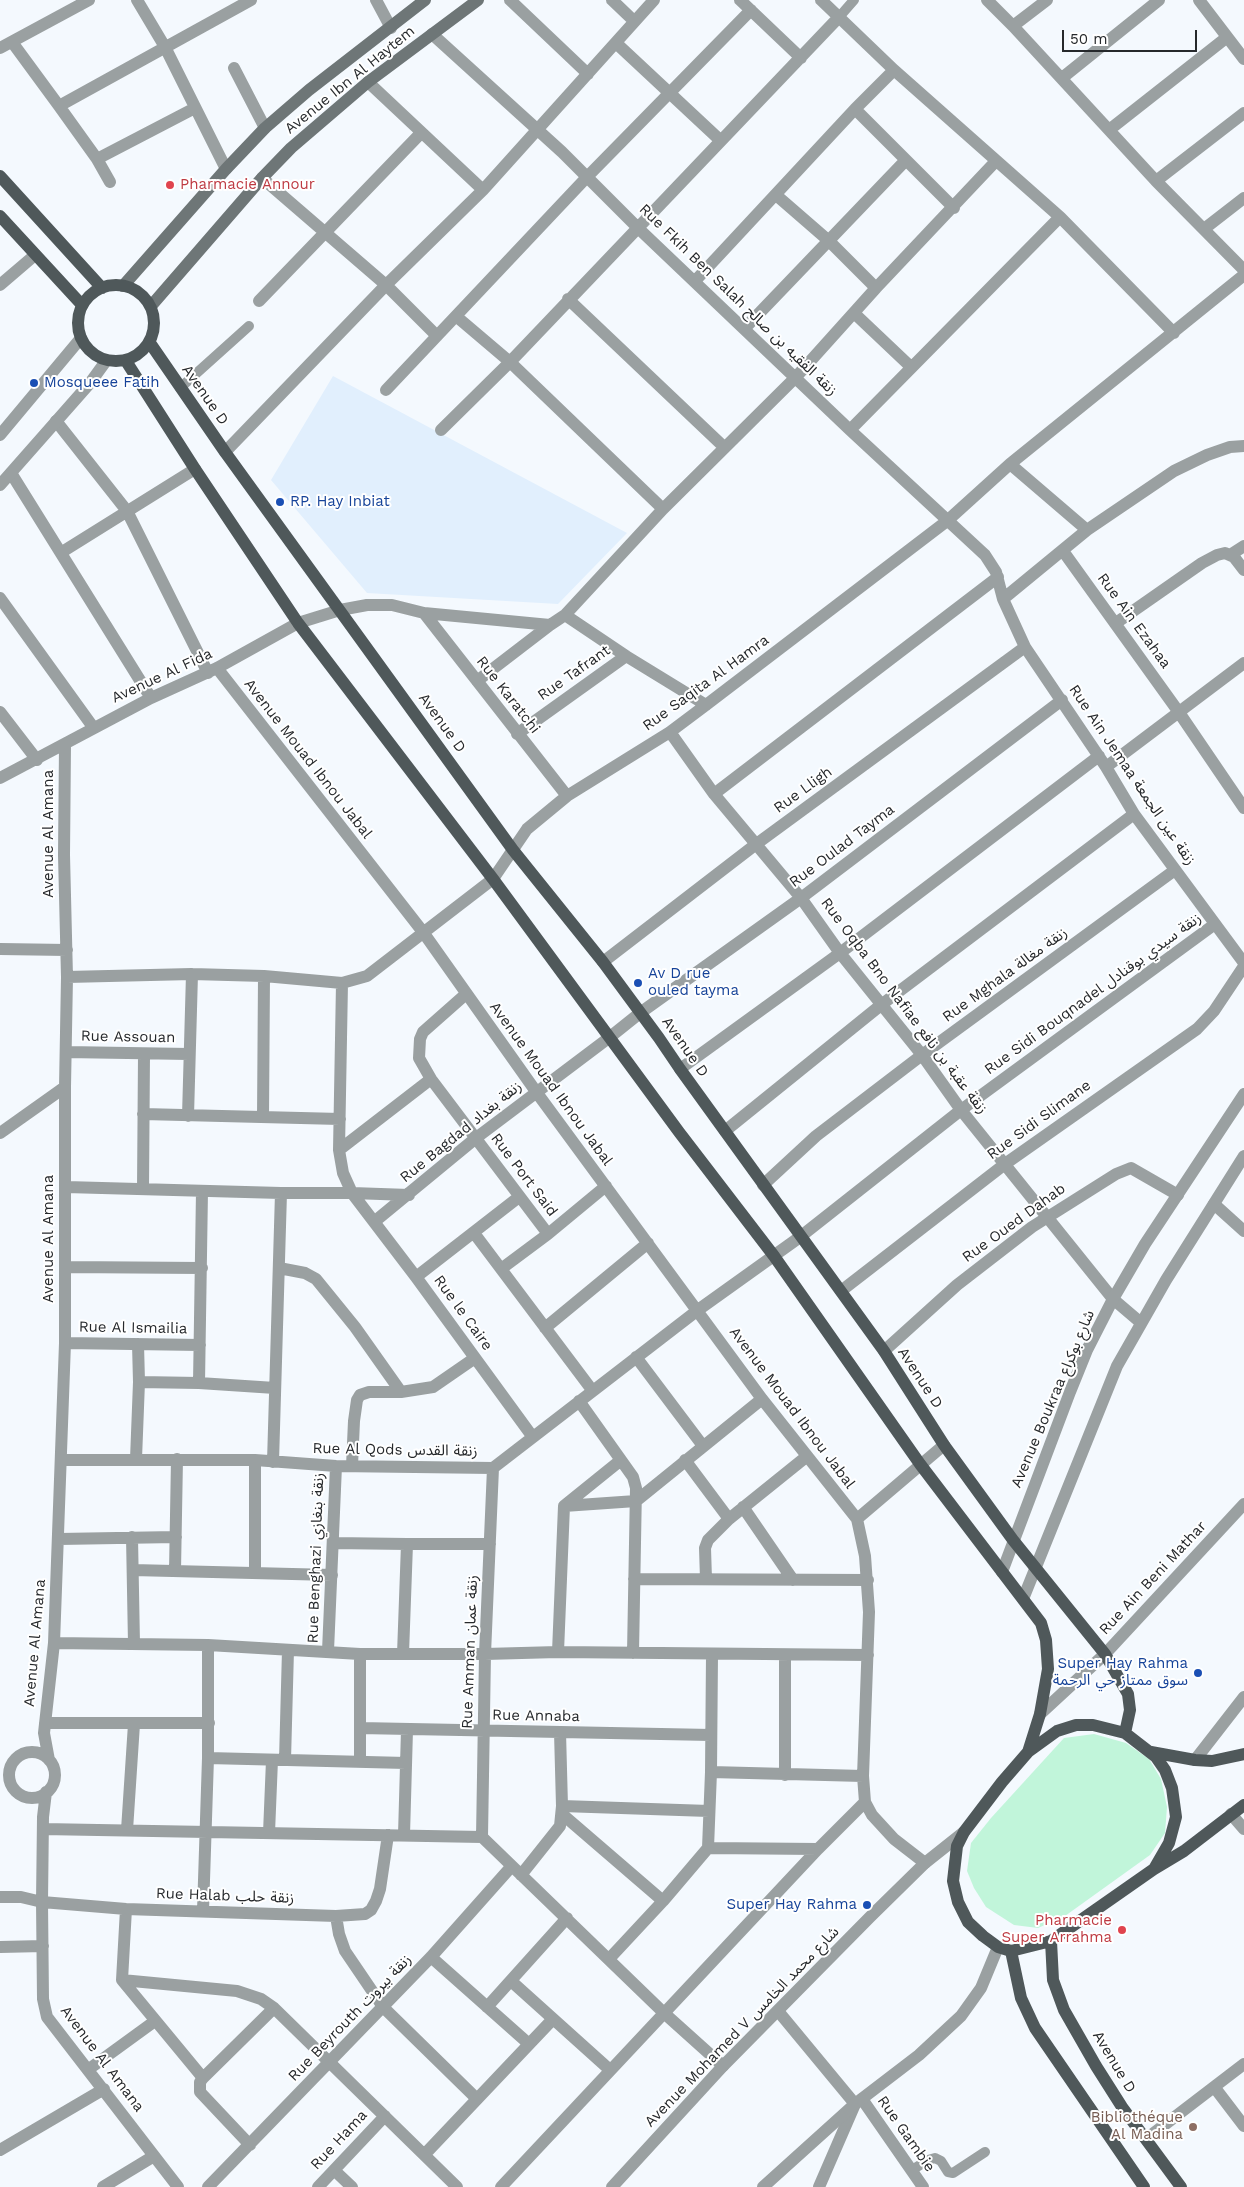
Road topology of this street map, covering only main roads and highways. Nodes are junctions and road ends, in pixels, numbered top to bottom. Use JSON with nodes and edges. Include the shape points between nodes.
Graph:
{"nodes":[{"id":1,"x":426,"y":0,"type":"edge"},
{"id":2,"x":478,"y":0,"type":"edge"},
{"id":3,"x":0,"y":176,"type":"edge"},
{"id":4,"x":0,"y":216,"type":"edge"},
{"id":5,"x":123,"y":286,"type":"junction"},
{"id":6,"x":102,"y":288,"type":"junction"},
{"id":7,"x":82,"y":305,"type":"junction"},
{"id":8,"x":151,"y":306,"type":"junction"},
{"id":9,"x":150,"y":343,"type":"junction"},
{"id":10,"x":126,"y":361,"type":"junction"},
{"id":11,"x":1125,"y":1733,"type":"junction"},
{"id":12,"x":1028,"y":1752,"type":"junction"},
{"id":13,"x":1150,"y":1752,"type":"junction"},
{"id":14,"x":1244,"y":1754,"type":"edge"},
{"id":15,"x":1244,"y":1805,"type":"edge"},
{"id":16,"x":1154,"y":1870,"type":"junction"},
{"id":17,"x":1051,"y":1941,"type":"junction"},
{"id":18,"x":1012,"y":1951,"type":"junction"},
{"id":19,"x":1144,"y":2187,"type":"edge"},
{"id":20,"x":1181,"y":2187,"type":"edge"}],
"edges":[{"from":1,"to":5,"type":"main road","name":"Avenue Ibn Al Haytem","via":[[265,128]]},
{"from":2,"to":8,"type":"main road","name":"Avenue Ibn Al Haytem","via":[[319,123],[262,178]]},
{"from":3,"to":6,"type":"main road"},
{"from":4,"to":7,"type":"main road"},
{"from":5,"to":6,"type":"main road"},
{"from":5,"to":8,"type":"main road","via":[[139,293]]},
{"from":6,"to":7,"type":"main road"},
{"from":7,"to":10,"type":"main road","via":[[78,327],[87,348],[106,361]]},
{"from":8,"to":9,"type":"main road","via":[[154,324]]},
{"from":9,"to":10,"type":"main road"},
{"from":9,"to":11,"type":"main road","name":"Avenue D","via":[[513,850],[640,1013],[841,1291],[944,1445],[1013,1540],[1104,1654],[1128,1694],[1130,1710]]},
{"from":10,"to":12,"type":"main road","via":[[298,623],[774,1256],[920,1464],[1041,1623],[1048,1669],[1040,1714]]},
{"from":11,"to":12,"type":"main road","via":[[1093,1725],[1076,1725],[1057,1731]]},
{"from":11,"to":13,"type":"main road"},
{"from":12,"to":18,"type":"main road","via":[[964,1832],[954,1863],[953,1881],[958,1902],[968,1922],[998,1947]]},
{"from":13,"to":14,"type":"main road","via":[[1212,1761]]},
{"from":13,"to":16,"type":"main road","via":[[1165,1770],[1172,1788],[1176,1817],[1169,1843]]},
{"from":15,"to":16,"type":"main road"},
{"from":16,"to":17,"type":"main road"},
{"from":17,"to":18,"type":"main road"},
{"from":17,"to":20,"type":"main road","name":"Avenue D","via":[[1054,1980],[1064,2010],[1096,2066]]},
{"from":18,"to":19,"type":"main road","via":[[1015,1978],[1035,2028]]}]}
